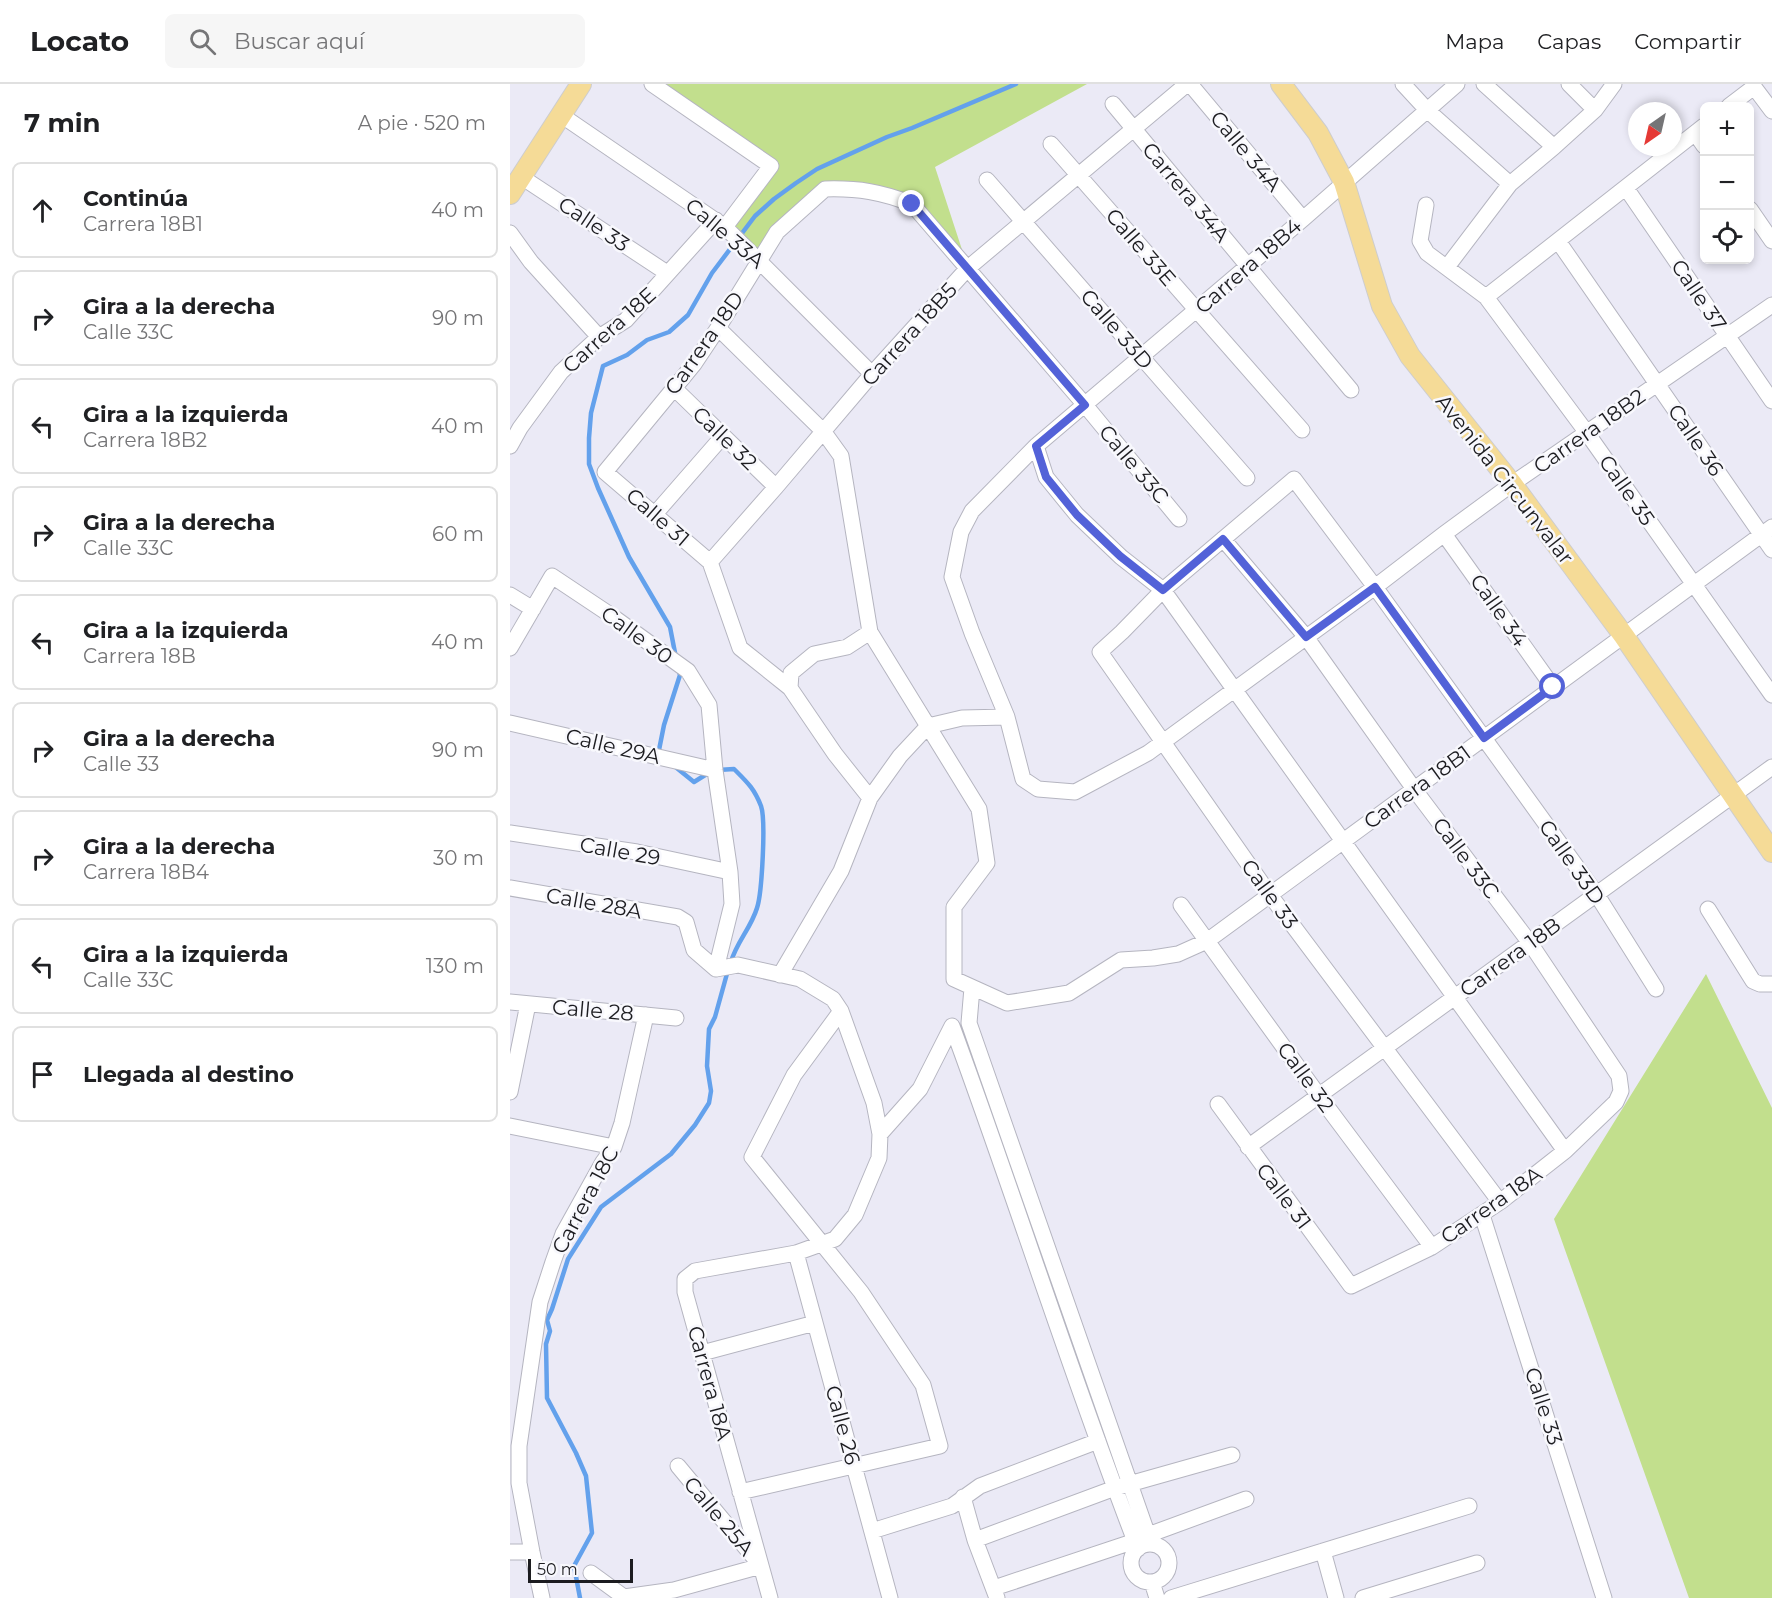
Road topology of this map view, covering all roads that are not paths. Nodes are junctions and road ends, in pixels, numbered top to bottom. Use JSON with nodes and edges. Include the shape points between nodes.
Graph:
{"nodes":[{"id":1,"x":581,"y":84,"type":"edge"},
{"id":2,"x":652,"y":84,"type":"edge"},
{"id":3,"x":1189,"y":84,"type":"edge"},
{"id":4,"x":1281,"y":84,"type":"edge"},
{"id":5,"x":1403,"y":84,"type":"edge"},
{"id":6,"x":1457,"y":84,"type":"edge"},
{"id":7,"x":1484,"y":84,"type":"edge"},
{"id":8,"x":1569,"y":84,"type":"edge"},
{"id":9,"x":1614,"y":84,"type":"edge"},
{"id":10,"x":1734,"y":102,"type":"edge"},
{"id":11,"x":1113,"y":104,"type":"dead end"},
{"id":12,"x":1427,"y":110,"type":"junction"},
{"id":13,"x":1595,"y":110,"type":"junction"},
{"id":14,"x":1772,"y":111,"type":"edge"},
{"id":15,"x":561,"y":115,"type":"junction"},
{"id":16,"x":1134,"y":129,"type":"junction"},
{"id":17,"x":1700,"y":129,"type":"edge"},
{"id":18,"x":1051,"y":144,"type":"dead end"},
{"id":19,"x":1554,"y":147,"type":"junction"},
{"id":20,"x":520,"y":176,"type":"junction"},
{"id":21,"x":1078,"y":176,"type":"junction"},
{"id":22,"x":987,"y":180,"type":"dead end"},
{"id":23,"x":1344,"y":182,"type":"junction"},
{"id":24,"x":1510,"y":184,"type":"junction"},
{"id":25,"x":1626,"y":188,"type":"junction"},
{"id":26,"x":825,"y":189,"type":"joint"},
{"id":27,"x":510,"y":194,"type":"edge"},
{"id":28,"x":1426,"y":205,"type":"dead end"},
{"id":29,"x":1750,"y":210,"type":"edge"},
{"id":30,"x":1303,"y":219,"type":"junction"},
{"id":31,"x":1024,"y":221,"type":"junction"},
{"id":32,"x":720,"y":223,"type":"junction"},
{"id":33,"x":510,"y":233,"type":"edge"},
{"id":34,"x":1558,"y":241,"type":"junction"},
{"id":35,"x":1772,"y":241,"type":"edge"},
{"id":36,"x":759,"y":260,"type":"junction"},
{"id":37,"x":1247,"y":266,"type":"junction"},
{"id":38,"x":1447,"y":267,"type":"junction"},
{"id":39,"x":968,"y":268,"type":"junction"},
{"id":40,"x":667,"y":273,"type":"junction"},
{"id":41,"x":1486,"y":297,"type":"junction"},
{"id":42,"x":1772,"y":305,"type":"edge"},
{"id":43,"x":1196,"y":309,"type":"junction"},
{"id":44,"x":718,"y":328,"type":"junction"},
{"id":45,"x":1727,"y":336,"type":"junction"},
{"id":46,"x":599,"y":337,"type":"junction"},
{"id":47,"x":1141,"y":357,"type":"junction"},
{"id":48,"x":872,"y":374,"type":"junction"},
{"id":49,"x":1658,"y":384,"type":"junction"},
{"id":50,"x":674,"y":388,"type":"junction"},
{"id":51,"x":1351,"y":390,"type":"dead end"},
{"id":52,"x":1772,"y":401,"type":"edge"},
{"id":53,"x":1085,"y":405,"type":"junction"},
{"id":54,"x":515,"y":425,"type":"edge"},
{"id":55,"x":1302,"y":430,"type":"dead end"},
{"id":56,"x":823,"y":431,"type":"junction"},
{"id":57,"x":1587,"y":433,"type":"junction"},
{"id":58,"x":723,"y":436,"type":"junction"},
{"id":59,"x":510,"y":446,"type":"edge"},
{"id":60,"x":1036,"y":446,"type":"junction"},
{"id":61,"x":605,"y":472,"type":"joint"},
{"id":62,"x":1247,"y":478,"type":"dead end"},
{"id":63,"x":1512,"y":484,"type":"junction"},
{"id":64,"x":776,"y":487,"type":"junction"},
{"id":65,"x":655,"y":514,"type":"junction"},
{"id":66,"x":1179,"y":519,"type":"dead end"},
{"id":67,"x":1767,"y":530,"type":"edge"},
{"id":68,"x":1444,"y":534,"type":"junction"},
{"id":69,"x":1223,"y":539,"type":"junction"},
{"id":70,"x":1772,"y":550,"type":"edge"},
{"id":71,"x":710,"y":562,"type":"junction"},
{"id":72,"x":1694,"y":584,"type":"junction"},
{"id":73,"x":1375,"y":587,"type":"junction"},
{"id":74,"x":1163,"y":590,"type":"junction"},
{"id":75,"x":510,"y":595,"type":"edge"},
{"id":76,"x":533,"y":609,"type":"junction"},
{"id":77,"x":870,"y":632,"type":"junction"},
{"id":78,"x":1623,"y":636,"type":"junction"},
{"id":79,"x":1306,"y":637,"type":"junction"},
{"id":80,"x":510,"y":648,"type":"edge"},
{"id":81,"x":1553,"y":687,"type":"junction"},
{"id":82,"x":790,"y":688,"type":"junction"},
{"id":83,"x":1235,"y":690,"type":"junction"},
{"id":84,"x":1772,"y":695,"type":"edge"},
{"id":85,"x":1007,"y":717,"type":"junction"},
{"id":86,"x":510,"y":723,"type":"edge"},
{"id":87,"x":928,"y":726,"type":"junction"},
{"id":88,"x":1484,"y":738,"type":"junction"},
{"id":89,"x":1163,"y":742,"type":"junction"},
{"id":90,"x":1772,"y":767,"type":"edge"},
{"id":91,"x":715,"y":770,"type":"junction"},
{"id":92,"x":1414,"y":789,"type":"junction"},
{"id":93,"x":1733,"y":795,"type":"junction"},
{"id":94,"x":870,"y":798,"type":"junction"},
{"id":95,"x":510,"y":833,"type":"edge"},
{"id":96,"x":1342,"y":841,"type":"junction"},
{"id":97,"x":1772,"y":852,"type":"edge"},
{"id":98,"x":730,"y":872,"type":"junction"},
{"id":99,"x":510,"y":888,"type":"edge"},
{"id":100,"x":1270,"y":895,"type":"junction"},
{"id":101,"x":1596,"y":895,"type":"junction"},
{"id":102,"x":1181,"y":905,"type":"dead end"},
{"id":103,"x":1708,"y":909,"type":"dead end"},
{"id":104,"x":1207,"y":941,"type":"junction"},
{"id":105,"x":1530,"y":943,"type":"junction"},
{"id":106,"x":716,"y":969,"type":"junction"},
{"id":107,"x":780,"y":975,"type":"junction"},
{"id":108,"x":1772,"y":984,"type":"edge"},
{"id":109,"x":972,"y":988,"type":"junction"},
{"id":110,"x":1656,"y":989,"type":"dead end"},
{"id":111,"x":1455,"y":998,"type":"junction"},
{"id":112,"x":510,"y":1002,"type":"edge"},
{"id":113,"x":528,"y":1004,"type":"junction"},
{"id":114,"x":841,"y":1011,"type":"junction"},
{"id":115,"x":646,"y":1015,"type":"junction"},
{"id":116,"x":676,"y":1018,"type":"dead end"},
{"id":117,"x":1384,"y":1049,"type":"junction"},
{"id":118,"x":510,"y":1092,"type":"edge"},
{"id":119,"x":1319,"y":1096,"type":"junction"},
{"id":120,"x":1616,"y":1102,"type":"joint"},
{"id":121,"x":1218,"y":1104,"type":"dead end"},
{"id":122,"x":510,"y":1126,"type":"edge"},
{"id":123,"x":880,"y":1134,"type":"junction"},
{"id":124,"x":614,"y":1147,"type":"junction"},
{"id":125,"x":1248,"y":1147,"type":"junction"},
{"id":126,"x":1565,"y":1151,"type":"junction"},
{"id":127,"x":1500,"y":1202,"type":"junction"},
{"id":128,"x":1482,"y":1215,"type":"junction"},
{"id":129,"x":823,"y":1243,"type":"junction"},
{"id":130,"x":1432,"y":1246,"type":"junction"},
{"id":131,"x":796,"y":1253,"type":"junction"},
{"id":132,"x":1352,"y":1286,"type":"joint"},
{"id":133,"x":815,"y":1323,"type":"junction"},
{"id":134,"x":702,"y":1353,"type":"junction"},
{"id":135,"x":1098,"y":1441,"type":"junction"},
{"id":136,"x":515,"y":1445,"type":"edge"},
{"id":137,"x":1232,"y":1455,"type":"dead end"},
{"id":138,"x":854,"y":1464,"type":"junction"},
{"id":139,"x":678,"y":1466,"type":"dead end"},
{"id":140,"x":1122,"y":1486,"type":"junction"},
{"id":141,"x":740,"y":1492,"type":"junction"},
{"id":142,"x":963,"y":1497,"type":"junction"},
{"id":143,"x":1246,"y":1499,"type":"dead end"},
{"id":144,"x":1469,"y":1506,"type":"dead end"},
{"id":145,"x":872,"y":1531,"type":"junction"},
{"id":146,"x":975,"y":1540,"type":"junction"},
{"id":147,"x":1143,"y":1542,"type":"junction"},
{"id":148,"x":1323,"y":1551,"type":"junction"},
{"id":149,"x":510,"y":1552,"type":"edge"},
{"id":150,"x":532,"y":1552,"type":"junction"},
{"id":151,"x":1478,"y":1563,"type":"dead end"},
{"id":152,"x":761,"y":1566,"type":"junction"},
{"id":153,"x":591,"y":1573,"type":"dead end"},
{"id":154,"x":1158,"y":1580,"type":"junction"},
{"id":155,"x":995,"y":1593,"type":"edge"},
{"id":156,"x":542,"y":1598,"type":"edge"},
{"id":157,"x":770,"y":1598,"type":"edge"},
{"id":158,"x":890,"y":1598,"type":"edge"},
{"id":159,"x":1157,"y":1598,"type":"edge"},
{"id":160,"x":1171,"y":1598,"type":"edge"},
{"id":161,"x":1336,"y":1598,"type":"edge"},
{"id":162,"x":1363,"y":1598,"type":"edge"},
{"id":163,"x":1604,"y":1598,"type":"edge"}],
"edges":[{"from":1,"to":15,"type":"main road"},
{"from":2,"to":32,"type":"street","name":"Carrera 18E","via":[[771,166]]},
{"from":3,"to":16,"type":"street","name":"Carrera 18B5"},
{"from":3,"to":30,"type":"street","name":"Calle 34A"},
{"from":4,"to":23,"type":"main road","name":"Avenida Circunvalar","via":[[1318,133]]},
{"from":5,"to":12,"type":"street"},
{"from":6,"to":12,"type":"street","name":"Carrera 18B4"},
{"from":7,"to":19,"type":"street"},
{"from":8,"to":13,"type":"street"},
{"from":9,"to":13,"type":"street"},
{"from":10,"to":14,"type":"street","via":[[1754,87]]},
{"from":11,"to":16,"type":"street","name":"Carrera 34A"},
{"from":12,"to":23,"type":"street","name":"Carrera 18B4"},
{"from":12,"to":24,"type":"street"},
{"from":13,"to":19,"type":"street"},
{"from":15,"to":20,"type":"main road"},
{"from":15,"to":32,"type":"street","name":"Calle 33A"},
{"from":16,"to":21,"type":"street","name":"Carrera 18B5"},
{"from":16,"to":37,"type":"street","name":"Carrera 34A"},
{"from":17,"to":25,"type":"street"},
{"from":18,"to":21,"type":"street","name":"Calle 33E"},
{"from":19,"to":24,"type":"street"},
{"from":20,"to":27,"type":"main road"},
{"from":20,"to":40,"type":"street","name":"Calle 33"},
{"from":21,"to":31,"type":"street","name":"Carrera 18B5"},
{"from":21,"to":43,"type":"street","name":"Calle 33E"},
{"from":22,"to":31,"type":"street","name":"Calle 33D"},
{"from":23,"to":30,"type":"street","name":"Carrera 18B4"},
{"from":23,"to":63,"type":"main road","name":"Avenida Circunvalar","via":[[1382,306],[1410,356]]},
{"from":24,"to":38,"type":"street"},
{"from":25,"to":34,"type":"street"},
{"from":25,"to":45,"type":"street","name":"Calle 37"},
{"from":26,"to":36,"type":"street","name":"Carrera 18D","via":[[777,232]]},
{"from":26,"to":39,"type":"street","name":"Calle 33C","via":[[852,188],[890,195],[912,204]]},
{"from":28,"to":38,"type":"street","name":"Calle 35","via":[[1420,241],[1427,253]]},
{"from":29,"to":35,"type":"street"},
{"from":30,"to":37,"type":"street","name":"Carrera 18B4"},
{"from":31,"to":39,"type":"street","name":"Carrera 18B5"},
{"from":31,"to":47,"type":"street","name":"Calle 33D"},
{"from":32,"to":36,"type":"street","name":"Calle 33A"},
{"from":32,"to":40,"type":"street","name":"Carrera 18E"},
{"from":33,"to":46,"type":"street"},
{"from":34,"to":41,"type":"street"},
{"from":34,"to":49,"type":"street","name":"Calle 36"},
{"from":36,"to":44,"type":"street","name":"Carrera 18D"},
{"from":36,"to":48,"type":"street","name":"Calle 33A"},
{"from":37,"to":43,"type":"street","name":"Carrera 18B4"},
{"from":37,"to":51,"type":"street","name":"Carrera 34A"},
{"from":38,"to":41,"type":"street","name":"Calle 35"},
{"from":39,"to":48,"type":"street","name":"Carrera 18B5"},
{"from":39,"to":53,"type":"street","name":"Calle 33C"},
{"from":40,"to":46,"type":"street","name":"Carrera 18E","via":[[626,320]]},
{"from":41,"to":57,"type":"street","name":"Calle 35"},
{"from":42,"to":45,"type":"street","name":"Carrera 18B2"},
{"from":43,"to":47,"type":"street","name":"Carrera 18B4"},
{"from":43,"to":55,"type":"street","name":"Calle 33E"},
{"from":44,"to":50,"type":"street","name":"Carrera 18D"},
{"from":44,"to":56,"type":"street"},
{"from":45,"to":49,"type":"street","name":"Carrera 18B2"},
{"from":45,"to":52,"type":"street","name":"Calle 37"},
{"from":46,"to":54,"type":"street","name":"Carrera 18E","via":[[561,372]]},
{"from":47,"to":53,"type":"street","name":"Carrera 18B4"},
{"from":47,"to":62,"type":"street","name":"Calle 33D"},
{"from":48,"to":56,"type":"street","name":"Carrera 18B5"},
{"from":49,"to":57,"type":"street","name":"Carrera 18B2"},
{"from":49,"to":67,"type":"street","name":"Calle 36"},
{"from":50,"to":58,"type":"street","name":"Calle 32"},
{"from":50,"to":61,"type":"street","name":"Carrera 18D"},
{"from":53,"to":60,"type":"street","name":"Carrera 18B4"},
{"from":53,"to":66,"type":"street","name":"Calle 33C"},
{"from":54,"to":59,"type":"street","name":"Carrera 18E"},
{"from":56,"to":64,"type":"street","name":"Carrera 18B5"},
{"from":56,"to":77,"type":"street","via":[[841,456]]},
{"from":57,"to":63,"type":"street","name":"Carrera 18B2"},
{"from":57,"to":72,"type":"street","name":"Calle 35"},
{"from":58,"to":64,"type":"street","name":"Calle 32"},
{"from":58,"to":65,"type":"street"},
{"from":60,"to":74,"type":"street","via":[[1046,477],[1077,515]]},
{"from":60,"to":85,"type":"street","name":"Carrera 18B4","via":[[972,511],[961,532],[952,577]]},
{"from":61,"to":65,"type":"street","name":"Calle 31"},
{"from":63,"to":68,"type":"street","name":"Carrera 18B2"},
{"from":63,"to":78,"type":"main road","name":"Avenida Circunvalar"},
{"from":64,"to":71,"type":"street","name":"Carrera 18B5"},
{"from":65,"to":71,"type":"street","name":"Calle 31"},
{"from":67,"to":70,"type":"street","name":"Calle 36"},
{"from":67,"to":72,"type":"street","name":"Carrera 18B1"},
{"from":68,"to":73,"type":"street","name":"Carrera 18B2"},
{"from":68,"to":81,"type":"street","name":"Calle 34"},
{"from":69,"to":73,"type":"street","via":[[1294,479]]},
{"from":69,"to":74,"type":"street"},
{"from":69,"to":79,"type":"street","name":"Calle 33C"},
{"from":71,"to":82,"type":"street","via":[[741,648]]},
{"from":72,"to":78,"type":"street","name":"Carrera 18B1"},
{"from":72,"to":84,"type":"street","name":"Calle 35"},
{"from":73,"to":79,"type":"street","name":"Carrera 18B2"},
{"from":73,"to":88,"type":"street"},
{"from":74,"to":83,"type":"street"},
{"from":74,"to":89,"type":"street","name":"Calle 33","via":[[1100,652]]},
{"from":75,"to":76,"type":"street"},
{"from":76,"to":80,"type":"street"},
{"from":76,"to":91,"type":"street","name":"Calle 30","via":[[552,576],[688,671],[709,705]]},
{"from":77,"to":82,"type":"street","via":[[847,647],[814,654],[790,672]]},
{"from":77,"to":87,"type":"street"},
{"from":78,"to":81,"type":"street","name":"Carrera 18B1"},
{"from":78,"to":93,"type":"main road","name":"Avenida Circunvalar"},
{"from":79,"to":83,"type":"street","name":"Carrera 18B2"},
{"from":79,"to":92,"type":"street","name":"Calle 33C"},
{"from":81,"to":88,"type":"street","name":"Carrera 18B1"},
{"from":82,"to":94,"type":"street"},
{"from":83,"to":89,"type":"street","name":"Carrera 18B2"},
{"from":83,"to":96,"type":"street"},
{"from":85,"to":87,"type":"street","via":[[962,718]]},
{"from":85,"to":89,"type":"street","name":"Carrera 18B2","via":[[1023,779],[1038,789],[1075,792]]},
{"from":86,"to":91,"type":"street","name":"Calle 29A"},
{"from":87,"to":94,"type":"street"},
{"from":87,"to":109,"type":"street","via":[[979,809],[987,863],[954,907],[954,979]]},
{"from":88,"to":92,"type":"street","name":"Carrera 18B1"},
{"from":88,"to":101,"type":"street","name":"Calle 33D"},
{"from":89,"to":100,"type":"street","name":"Calle 33"},
{"from":90,"to":93,"type":"street","name":"Carrera 18B"},
{"from":91,"to":98,"type":"street"},
{"from":92,"to":96,"type":"street","name":"Carrera 18B1"},
{"from":92,"to":105,"type":"street","name":"Calle 33C"},
{"from":93,"to":97,"type":"main road","name":"Avenida Circunvalar"},
{"from":93,"to":101,"type":"street","name":"Carrera 18B"},
{"from":94,"to":107,"type":"street","via":[[841,871]]},
{"from":95,"to":98,"type":"street","name":"Calle 29","via":[[637,852]]},
{"from":96,"to":100,"type":"street","name":"Carrera 18B1"},
{"from":96,"to":111,"type":"street"},
{"from":98,"to":106,"type":"street","via":[[732,904]]},
{"from":99,"to":106,"type":"street","name":"Calle 28A","via":[[678,917],[686,922],[694,950]]},
{"from":100,"to":104,"type":"street","name":"Carrera 18B1"},
{"from":100,"to":117,"type":"street","name":"Calle 33"},
{"from":101,"to":105,"type":"street","name":"Carrera 18B"},
{"from":101,"to":110,"type":"street","name":"Calle 33D"},
{"from":102,"to":104,"type":"street","name":"Calle 32"},
{"from":103,"to":108,"type":"street","via":[[1753,981]]},
{"from":104,"to":109,"type":"street","name":"Carrera 18B1","via":[[1178,954],[1121,960],[1069,993],[1007,1003]]},
{"from":104,"to":119,"type":"street","name":"Calle 32"},
{"from":105,"to":111,"type":"street","name":"Carrera 18B"},
{"from":105,"to":120,"type":"street","name":"Calle 33C","via":[[1619,1076]]},
{"from":106,"to":107,"type":"street","via":[[738,965]]},
{"from":107,"to":114,"type":"street","via":[[800,979],[833,999]]},
{"from":109,"to":140,"type":"street","via":[[969,1023]]},
{"from":111,"to":117,"type":"street","name":"Carrera 18B"},
{"from":111,"to":126,"type":"street"},
{"from":112,"to":113,"type":"street","name":"Calle 28"},
{"from":113,"to":115,"type":"street","name":"Calle 28"},
{"from":113,"to":118,"type":"street"},
{"from":114,"to":123,"type":"street","via":[[874,1102]]},
{"from":114,"to":129,"type":"street","via":[[794,1075],[752,1157]]},
{"from":115,"to":116,"type":"street","name":"Calle 28"},
{"from":115,"to":124,"type":"street","name":"Carrera 18C"},
{"from":117,"to":119,"type":"street","name":"Carrera 18B"},
{"from":117,"to":127,"type":"street","name":"Calle 33"},
{"from":119,"to":125,"type":"street","name":"Carrera 18B"},
{"from":119,"to":130,"type":"street","name":"Calle 32"},
{"from":120,"to":126,"type":"street","name":"Carrera 18A"},
{"from":121,"to":125,"type":"street","name":"Calle 31"},
{"from":122,"to":124,"type":"street"},
{"from":123,"to":129,"type":"street","via":[[879,1158],[855,1215],[835,1239]]},
{"from":123,"to":135,"type":"street","via":[[920,1089],[952,1026]]},
{"from":124,"to":136,"type":"street","name":"Carrera 18C","via":[[563,1234],[553,1262],[540,1302]]},
{"from":125,"to":132,"type":"street","name":"Calle 31"},
{"from":126,"to":127,"type":"street","name":"Carrera 18A"},
{"from":127,"to":128,"type":"street","name":"Carrera 18A"},
{"from":128,"to":130,"type":"street","name":"Carrera 18A"},
{"from":128,"to":163,"type":"street","name":"Calle 33"},
{"from":129,"to":131,"type":"street"},
{"from":129,"to":138,"type":"street","via":[[923,1385],[940,1446]]},
{"from":130,"to":132,"type":"street","name":"Carrera 18A"},
{"from":131,"to":133,"type":"street","name":"Calle 26"},
{"from":131,"to":134,"type":"street","name":"Carrera 18A","via":[[695,1271],[685,1279]]},
{"from":133,"to":134,"type":"street"},
{"from":133,"to":138,"type":"street","name":"Calle 26"},
{"from":134,"to":141,"type":"street","name":"Carrera 18A"},
{"from":135,"to":140,"type":"street"},
{"from":135,"to":142,"type":"street","via":[[980,1486]]},
{"from":136,"to":150,"type":"street","name":"Carrera 18C"},
{"from":137,"to":140,"type":"street"},
{"from":138,"to":141,"type":"street"},
{"from":138,"to":145,"type":"street","name":"Calle 26"},
{"from":139,"to":152,"type":"street","name":"Calle 25A"},
{"from":140,"to":146,"type":"street"},
{"from":140,"to":147,"type":"street"},
{"from":141,"to":152,"type":"street","name":"Carrera 18A"},
{"from":142,"to":145,"type":"street","via":[[952,1506]]},
{"from":142,"to":146,"type":"street"},
{"from":143,"to":147,"type":"street"},
{"from":144,"to":148,"type":"street"},
{"from":145,"to":158,"type":"street","name":"Calle 26"},
{"from":146,"to":155,"type":"street"},
{"from":147,"to":154,"type":"street","via":[[1164,1550],[1170,1563]]},
{"from":147,"to":154,"type":"street","via":[[1132,1559],[1133,1570],[1140,1580]]},
{"from":147,"to":155,"type":"street"},
{"from":148,"to":160,"type":"street"},
{"from":148,"to":161,"type":"street"},
{"from":149,"to":150,"type":"street"},
{"from":150,"to":156,"type":"street","name":"Carrera 18C"},
{"from":151,"to":162,"type":"street"},
{"from":152,"to":153,"type":"street","via":[[674,1590],[624,1597]]},
{"from":152,"to":157,"type":"street","name":"Carrera 18A"},
{"from":154,"to":159,"type":"street"},
{"from":154,"to":160,"type":"street"}]}
